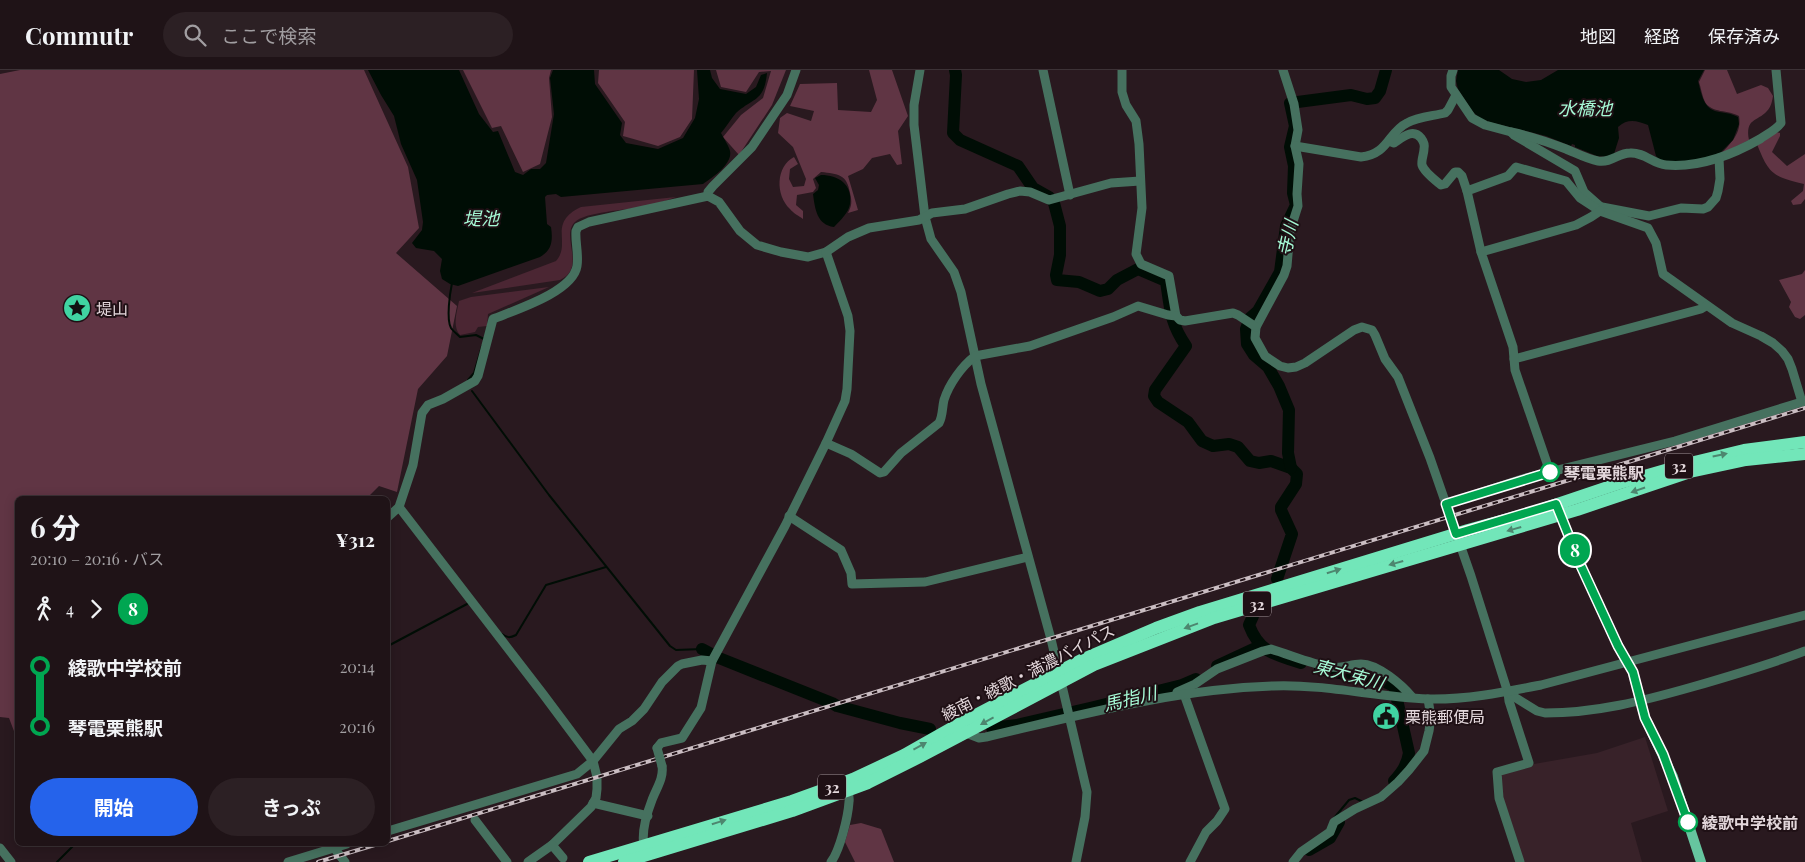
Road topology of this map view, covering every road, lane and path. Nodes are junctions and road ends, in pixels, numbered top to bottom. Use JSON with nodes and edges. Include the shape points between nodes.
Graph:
{"nodes":[{"id":1,"x":796,"y":70,"type":"edge"},
{"id":2,"x":920,"y":70,"type":"edge"},
{"id":3,"x":1043,"y":70,"type":"edge"},
{"id":4,"x":1122,"y":70,"type":"edge"},
{"id":5,"x":1283,"y":70,"type":"edge"},
{"id":6,"x":1453,"y":70,"type":"edge"},
{"id":7,"x":1776,"y":70,"type":"edge"},
{"id":8,"x":1456,"y":95,"type":"junction"},
{"id":9,"x":1511,"y":132,"type":"junction"},
{"id":10,"x":1389,"y":141,"type":"junction"},
{"id":11,"x":1296,"y":146,"type":"junction"},
{"id":12,"x":1719,"y":158,"type":"junction"},
{"id":13,"x":1140,"y":181,"type":"junction"},
{"id":14,"x":1467,"y":191,"type":"junction"},
{"id":15,"x":1070,"y":195,"type":"junction"},
{"id":16,"x":708,"y":196,"type":"junction"},
{"id":17,"x":1601,"y":209,"type":"junction"},
{"id":18,"x":925,"y":217,"type":"junction"},
{"id":19,"x":826,"y":252,"type":"junction"},
{"id":20,"x":1481,"y":252,"type":"junction"},
{"id":21,"x":1706,"y":306,"type":"junction"},
{"id":22,"x":1172,"y":316,"type":"junction"},
{"id":23,"x":1251,"y":324,"type":"junction"},
{"id":24,"x":975,"y":356,"type":"junction"},
{"id":25,"x":1514,"y":359,"type":"junction"},
{"id":26,"x":1804,"y":402,"type":"edge"},
{"id":27,"x":1805,"y":442,"type":"edge"},
{"id":28,"x":826,"y":443,"type":"junction"},
{"id":29,"x":1805,"y":454,"type":"edge"},
{"id":30,"x":1550,"y":472,"type":"junction"},
{"id":31,"x":1446,"y":504,"type":"junction"},
{"id":32,"x":399,"y":507,"type":"junction"},
{"id":33,"x":1559,"y":510,"type":"junction"},
{"id":34,"x":390,"y":515,"type":"edge"},
{"id":35,"x":790,"y":516,"type":"junction"},
{"id":36,"x":1458,"y":539,"type":"junction"},
{"id":37,"x":1028,"y":557,"type":"junction"},
{"id":38,"x":1805,"y":615,"type":"edge"},
{"id":39,"x":1805,"y":651,"type":"edge"},
{"id":40,"x":714,"y":657,"type":"junction"},
{"id":41,"x":1627,"y":662,"type":"junction"},
{"id":42,"x":1060,"y":677,"type":"junction"},
{"id":43,"x":1508,"y":692,"type":"junction"},
{"id":44,"x":1184,"y":694,"type":"junction"},
{"id":45,"x":1170,"y":696,"type":"junction"},
{"id":46,"x":1412,"y":697,"type":"junction"},
{"id":47,"x":1428,"y":699,"type":"junction"},
{"id":48,"x":1640,"y":701,"type":"junction"},
{"id":49,"x":1068,"y":714,"type":"junction"},
{"id":50,"x":966,"y":733,"type":"junction"},
{"id":51,"x":593,"y":761,"type":"junction"},
{"id":52,"x":846,"y":786,"type":"junction"},
{"id":53,"x":593,"y":803,"type":"junction"},
{"id":54,"x":648,"y":816,"type":"junction"},
{"id":55,"x":475,"y":820,"type":"dead end"},
{"id":56,"x":390,"y":831,"type":"edge"},
{"id":57,"x":552,"y":845,"type":"junction"},
{"id":58,"x":333,"y":846,"type":"edge"},
{"id":59,"x":644,"y":846,"type":"junction"},
{"id":60,"x":0,"y":848,"type":"edge"},
{"id":61,"x":563,"y":858,"type":"dead end"},
{"id":62,"x":1517,"y":861,"type":"edge"},
{"id":63,"x":11,"y":862,"type":"edge"},
{"id":64,"x":288,"y":862,"type":"edge"},
{"id":65,"x":345,"y":862,"type":"edge"},
{"id":66,"x":507,"y":862,"type":"edge"},
{"id":67,"x":528,"y":862,"type":"edge"},
{"id":68,"x":589,"y":862,"type":"edge"},
{"id":69,"x":624,"y":862,"type":"edge"},
{"id":70,"x":831,"y":862,"type":"edge"},
{"id":71,"x":1076,"y":862,"type":"edge"},
{"id":72,"x":1190,"y":862,"type":"edge"},
{"id":73,"x":1293,"y":862,"type":"edge"},
{"id":74,"x":1701,"y":862,"type":"edge"}],
"edges":[{"from":1,"to":16,"type":"street","via":[[787,95],[752,147],[713,186]]},
{"from":2,"to":18,"type":"street","via":[[913,115]]},
{"from":3,"to":15,"type":"street"},
{"from":4,"to":13,"type":"street","via":[[1124,100],[1136,121]]},
{"from":5,"to":11,"type":"street","via":[[1294,102],[1298,130]]},
{"from":6,"to":8,"type":"street","via":[[1450,81]]},
{"from":7,"to":12,"type":"street","via":[[1781,123],[1757,140]]},
{"from":8,"to":9,"type":"street","via":[[1478,123]]},
{"from":8,"to":10,"type":"street","via":[[1444,113],[1407,123]]},
{"from":9,"to":12,"type":"street","via":[[1596,161],[1606,162],[1631,153],[1668,166]]},
{"from":9,"to":17,"type":"street","via":[[1575,172],[1584,192]]},
{"from":10,"to":11,"type":"street","via":[[1377,153],[1361,157]]},
{"from":10,"to":14,"type":"street","via":[[1394,143],[1409,133],[1419,136],[1425,147],[1424,169],[1441,185],[1458,172]]},
{"from":11,"to":23,"type":"street","via":[[1298,206],[1290,231],[1287,266]]},
{"from":12,"to":17,"type":"street","via":[[1718,191],[1708,207],[1681,208],[1650,216]]},
{"from":13,"to":15,"type":"street","via":[[1111,183]]},
{"from":13,"to":22,"type":"street","via":[[1142,208],[1136,254],[1141,264],[1169,276]]},
{"from":14,"to":17,"type":"street","via":[[1508,176],[1516,167],[1566,182],[1580,198]]},
{"from":14,"to":20,"type":"street"},
{"from":15,"to":18,"type":"street","via":[[1051,200],[1020,191],[965,209],[932,213]]},
{"from":16,"to":19,"type":"street","via":[[719,202],[740,231],[757,245],[808,257]]},
{"from":16,"to":32,"type":"street","via":[[578,227],[577,266],[570,279],[543,298],[493,319],[475,381],[428,405],[422,413],[412,465]]},
{"from":17,"to":20,"type":"street","via":[[1576,225]]},
{"from":17,"to":21,"type":"street","via":[[1648,228],[1656,243],[1663,274]]},
{"from":18,"to":19,"type":"street","via":[[869,228]]},
{"from":18,"to":24,"type":"street","via":[[932,239],[958,282]]},
{"from":19,"to":28,"type":"street","via":[[850,331],[848,389]]},
{"from":20,"to":25,"type":"street","via":[[1513,347]]},
{"from":21,"to":25,"type":"street"},
{"from":21,"to":26,"type":"street","via":[[1782,351]]},
{"from":22,"to":23,"type":"street","via":[[1185,321],[1233,313]]},
{"from":22,"to":24,"type":"street","via":[[1138,306],[1030,346]]},
{"from":23,"to":31,"type":"street","via":[[1265,356],[1288,368],[1305,363],[1354,330],[1362,327],[1372,330],[1385,359],[1398,377]]},
{"from":24,"to":28,"type":"street","via":[[947,393],[939,424],[901,453],[884,472],[880,473],[851,454]]},
{"from":24,"to":37,"type":"street"},
{"from":25,"to":30,"type":"street"},
{"from":26,"to":30,"type":"street","via":[[1675,441]]},
{"from":33,"to":27,"type":"highway","name":"綾南・綾歌・満濃バイパス","number":"32","one_way":true,"via":[[1620,483],[1710,457]]},
{"from":28,"to":35,"type":"street"},
{"from":29,"to":33,"type":"highway","name":"綾南・綾歌・満濃バイパス","number":"32","one_way":true,"via":[[1746,460],[1690,472]]},
{"from":30,"to":31,"type":"street"},
{"from":31,"to":36,"type":"street"},
{"from":32,"to":34,"type":"street"},
{"from":32,"to":51,"type":"street"},
{"from":33,"to":36,"type":"highway","name":"綾南・綾歌・満濃バイパス","number":"32"},
{"from":33,"to":41,"type":"main road","via":[[1581,566]]},
{"from":35,"to":37,"type":"street","via":[[840,550],[851,573],[852,584],[925,582]]},
{"from":35,"to":40,"type":"street"},
{"from":36,"to":42,"type":"highway","name":"綾南・綾歌・満濃バイパス","number":"32","via":[[1200,612],[1081,660]]},
{"from":36,"to":43,"type":"street"},
{"from":37,"to":42,"type":"street"},
{"from":38,"to":41,"type":"street"},
{"from":39,"to":48,"type":"street","via":[[1748,671]]},
{"from":40,"to":51,"type":"street","via":[[678,666],[662,682],[644,709],[619,729]]},
{"from":40,"to":54,"type":"street","bridge":true,"via":[[701,708],[686,732],[682,738],[661,743],[657,748],[663,773]]},
{"from":41,"to":43,"type":"street"},
{"from":41,"to":48,"type":"main road","via":[[1633,672]]},
{"from":42,"to":49,"type":"street"},
{"from":42,"to":50,"type":"highway","name":"綾南・綾歌・満濃バイパス","number":"32","one_way":true},
{"from":52,"to":42,"type":"highway","name":"綾南・綾歌・満濃バイパス","number":"32","one_way":true,"via":[[964,721]]},
{"from":43,"to":47,"type":"street"},
{"from":43,"to":48,"type":"street","via":[[1537,711],[1546,713],[1606,708]]},
{"from":43,"to":62,"type":"street","via":[[1529,763],[1497,772],[1498,798]]},
{"from":44,"to":45,"type":"street"},
{"from":44,"to":46,"type":"street","via":[[1239,687],[1296,686]]},
{"from":44,"to":72,"type":"street","via":[[1225,809],[1206,832]]},
{"from":45,"to":46,"type":"street","via":[[1217,669],[1266,650],[1329,667],[1362,664],[1374,667],[1406,689]]},
{"from":45,"to":49,"type":"street"},
{"from":46,"to":47,"type":"street"},
{"from":47,"to":73,"type":"street","via":[[1431,720],[1424,751],[1381,797],[1334,822],[1330,832],[1301,852]]},
{"from":48,"to":74,"type":"main road","via":[[1673,778]]},
{"from":49,"to":50,"type":"street","via":[[986,738]]},
{"from":49,"to":71,"type":"street","via":[[1087,792]]},
{"from":50,"to":52,"type":"highway","name":"綾南・綾歌・満濃バイパス","number":"32","via":[[914,760]]},
{"from":51,"to":53,"type":"street","via":[[598,777]]},
{"from":51,"to":56,"type":"street","via":[[577,774]]},
{"from":59,"to":52,"type":"highway","name":"綾南・綾歌・満濃バイパス","number":"32","one_way":true},
{"from":52,"to":69,"type":"highway","name":"綾南・綾歌・満濃バイパス","number":"32","via":[[782,814]]},
{"from":52,"to":70,"type":"street","via":[[850,801],[841,844]]},
{"from":53,"to":54,"type":"street"},
{"from":53,"to":57,"type":"street"},
{"from":54,"to":59,"type":"street","via":[[642,839]]},
{"from":55,"to":66,"type":"street"},
{"from":57,"to":61,"type":"street"},
{"from":57,"to":67,"type":"street"},
{"from":58,"to":64,"type":"street"},
{"from":58,"to":65,"type":"street"},
{"from":59,"to":68,"type":"highway","name":"綾南・綾歌・満濃バイパス","number":"32"},
{"from":60,"to":63,"type":"street"}]}
